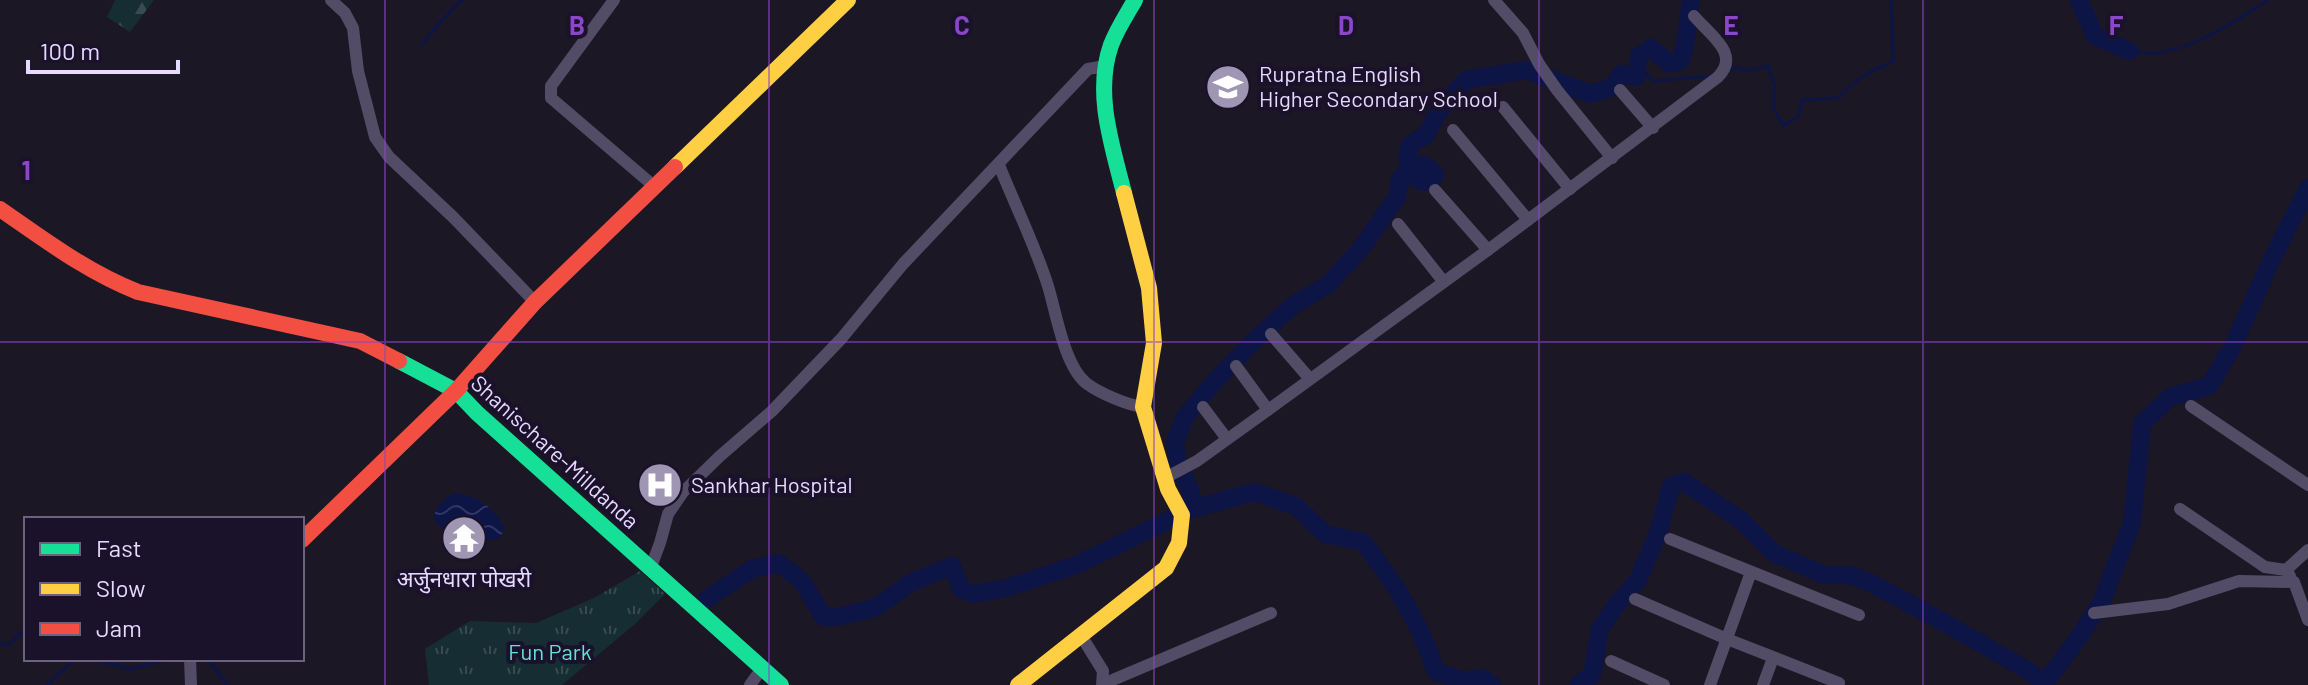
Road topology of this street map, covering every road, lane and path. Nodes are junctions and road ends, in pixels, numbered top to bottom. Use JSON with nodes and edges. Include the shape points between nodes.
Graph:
{"nodes":[{"id":1,"x":331,"y":0,"type":"edge"},
{"id":2,"x":614,"y":0,"type":"edge"},
{"id":3,"x":1135,"y":0,"type":"edge"},
{"id":4,"x":1494,"y":0,"type":"edge"},
{"id":5,"x":846,"y":1,"type":"edge"},
{"id":6,"x":1694,"y":16,"type":"dead end"},
{"id":7,"x":1105,"y":66,"type":"junction"},
{"id":8,"x":1620,"y":90,"type":"dead end"},
{"id":9,"x":1503,"y":107,"type":"dead end"},
{"id":10,"x":1653,"y":128,"type":"junction"},
{"id":11,"x":1453,"y":130,"type":"dead end"},
{"id":12,"x":1612,"y":158,"type":"junction"},
{"id":13,"x":999,"y":165,"type":"junction"},
{"id":14,"x":655,"y":187,"type":"junction"},
{"id":15,"x":1570,"y":189,"type":"junction"},
{"id":16,"x":1435,"y":190,"type":"dead end"},
{"id":17,"x":0,"y":209,"type":"edge"},
{"id":18,"x":1528,"y":220,"type":"junction"},
{"id":19,"x":1398,"y":224,"type":"dead end"},
{"id":20,"x":1488,"y":250,"type":"junction"},
{"id":21,"x":1443,"y":281,"type":"junction"},
{"id":22,"x":535,"y":302,"type":"junction"},
{"id":23,"x":1271,"y":334,"type":"dead end"},
{"id":24,"x":1236,"y":366,"type":"dead end"},
{"id":25,"x":1310,"y":379,"type":"junction"},
{"id":26,"x":456,"y":391,"type":"junction"},
{"id":27,"x":2191,"y":406,"type":"dead end"},
{"id":28,"x":1143,"y":407,"type":"junction"},
{"id":29,"x":1203,"y":407,"type":"dead end"},
{"id":30,"x":1268,"y":410,"type":"junction"},
{"id":31,"x":1227,"y":439,"type":"junction"},
{"id":32,"x":1177,"y":472,"type":"junction"},
{"id":33,"x":2308,"y":485,"type":"edge"},
{"id":34,"x":2180,"y":509,"type":"dead end"},
{"id":35,"x":304,"y":538,"type":"edge"},
{"id":36,"x":1670,"y":539,"type":"dead end"},
{"id":37,"x":2308,"y":550,"type":"edge"},
{"id":38,"x":651,"y":567,"type":"junction"},
{"id":39,"x":2286,"y":570,"type":"junction"},
{"id":40,"x":1751,"y":572,"type":"junction"},
{"id":41,"x":2294,"y":582,"type":"junction"},
{"id":42,"x":1635,"y":599,"type":"dead end"},
{"id":43,"x":1271,"y":613,"type":"dead end"},
{"id":44,"x":2094,"y":613,"type":"dead end"},
{"id":45,"x":1859,"y":615,"type":"dead end"},
{"id":46,"x":2308,"y":620,"type":"edge"},
{"id":47,"x":1082,"y":637,"type":"junction"},
{"id":48,"x":1727,"y":639,"type":"junction"},
{"id":49,"x":1773,"y":658,"type":"junction"},
{"id":50,"x":190,"y":661,"type":"edge"},
{"id":51,"x":1611,"y":661,"type":"dead end"},
{"id":52,"x":763,"y":667,"type":"junction"},
{"id":53,"x":1839,"y":683,"type":"edge"},
{"id":54,"x":1103,"y":684,"type":"edge"},
{"id":55,"x":191,"y":685,"type":"edge"},
{"id":56,"x":750,"y":685,"type":"edge"},
{"id":57,"x":781,"y":685,"type":"edge"},
{"id":58,"x":1018,"y":685,"type":"edge"},
{"id":59,"x":1664,"y":685,"type":"edge"},
{"id":60,"x":1710,"y":685,"type":"edge"},
{"id":61,"x":1763,"y":685,"type":"edge"}],
"edges":[{"from":1,"to":22,"type":"street","via":[[353,28],[375,137]]},
{"from":2,"to":14,"type":"street","via":[[551,86],[551,98]]},
{"from":3,"to":7,"type":"street"},
{"from":4,"to":12,"type":"street"},
{"from":5,"to":14,"type":"street"},
{"from":6,"to":10,"type":"street","via":[[1726,52],[1728,62],[1725,70]]},
{"from":7,"to":13,"type":"street","via":[[1088,69]]},
{"from":7,"to":28,"type":"street","via":[[1104,105],[1149,288],[1154,343]]},
{"from":8,"to":10,"type":"street"},
{"from":9,"to":15,"type":"street"},
{"from":10,"to":12,"type":"street"},
{"from":11,"to":18,"type":"street"},
{"from":12,"to":15,"type":"street"},
{"from":13,"to":28,"type":"street","via":[[1077,372],[1086,383]]},
{"from":13,"to":38,"type":"street","via":[[772,411],[683,492],[668,514]]},
{"from":14,"to":22,"type":"street"},
{"from":15,"to":18,"type":"street"},
{"from":16,"to":20,"type":"street"},
{"from":17,"to":26,"type":"street","name":"Shanischare-Milldanda","via":[[85,267],[138,292],[360,341]]},
{"from":18,"to":20,"type":"street"},
{"from":19,"to":21,"type":"street"},
{"from":20,"to":21,"type":"street"},
{"from":21,"to":25,"type":"street"},
{"from":22,"to":26,"type":"street"},
{"from":23,"to":25,"type":"street"},
{"from":24,"to":30,"type":"street"},
{"from":25,"to":30,"type":"street"},
{"from":26,"to":35,"type":"street"},
{"from":26,"to":38,"type":"street","name":"Shanischare-Milldanda"},
{"from":27,"to":33,"type":"street"},
{"from":28,"to":32,"type":"street","via":[[1149,432]]},
{"from":29,"to":31,"type":"street"},
{"from":30,"to":31,"type":"street"},
{"from":31,"to":32,"type":"street"},
{"from":32,"to":47,"type":"street","via":[[1182,515],[1173,557]]},
{"from":34,"to":39,"type":"street","via":[[2265,567]]},
{"from":36,"to":40,"type":"street"},
{"from":37,"to":39,"type":"street"},
{"from":38,"to":52,"type":"street","name":"Shanischare-Milldanda"},
{"from":39,"to":41,"type":"street"},
{"from":40,"to":45,"type":"street"},
{"from":40,"to":48,"type":"street"},
{"from":41,"to":44,"type":"street","via":[[2239,581],[2168,604]]},
{"from":41,"to":46,"type":"street"},
{"from":42,"to":48,"type":"street"},
{"from":43,"to":54,"type":"street"},
{"from":47,"to":54,"type":"street","via":[[1099,662]]},
{"from":47,"to":58,"type":"street"},
{"from":48,"to":49,"type":"street"},
{"from":48,"to":60,"type":"street"},
{"from":49,"to":53,"type":"street"},
{"from":49,"to":61,"type":"street"},
{"from":50,"to":55,"type":"street"},
{"from":51,"to":59,"type":"street"},
{"from":52,"to":56,"type":"street"},
{"from":52,"to":57,"type":"street","name":"Shanischare-Milldanda"}]}
